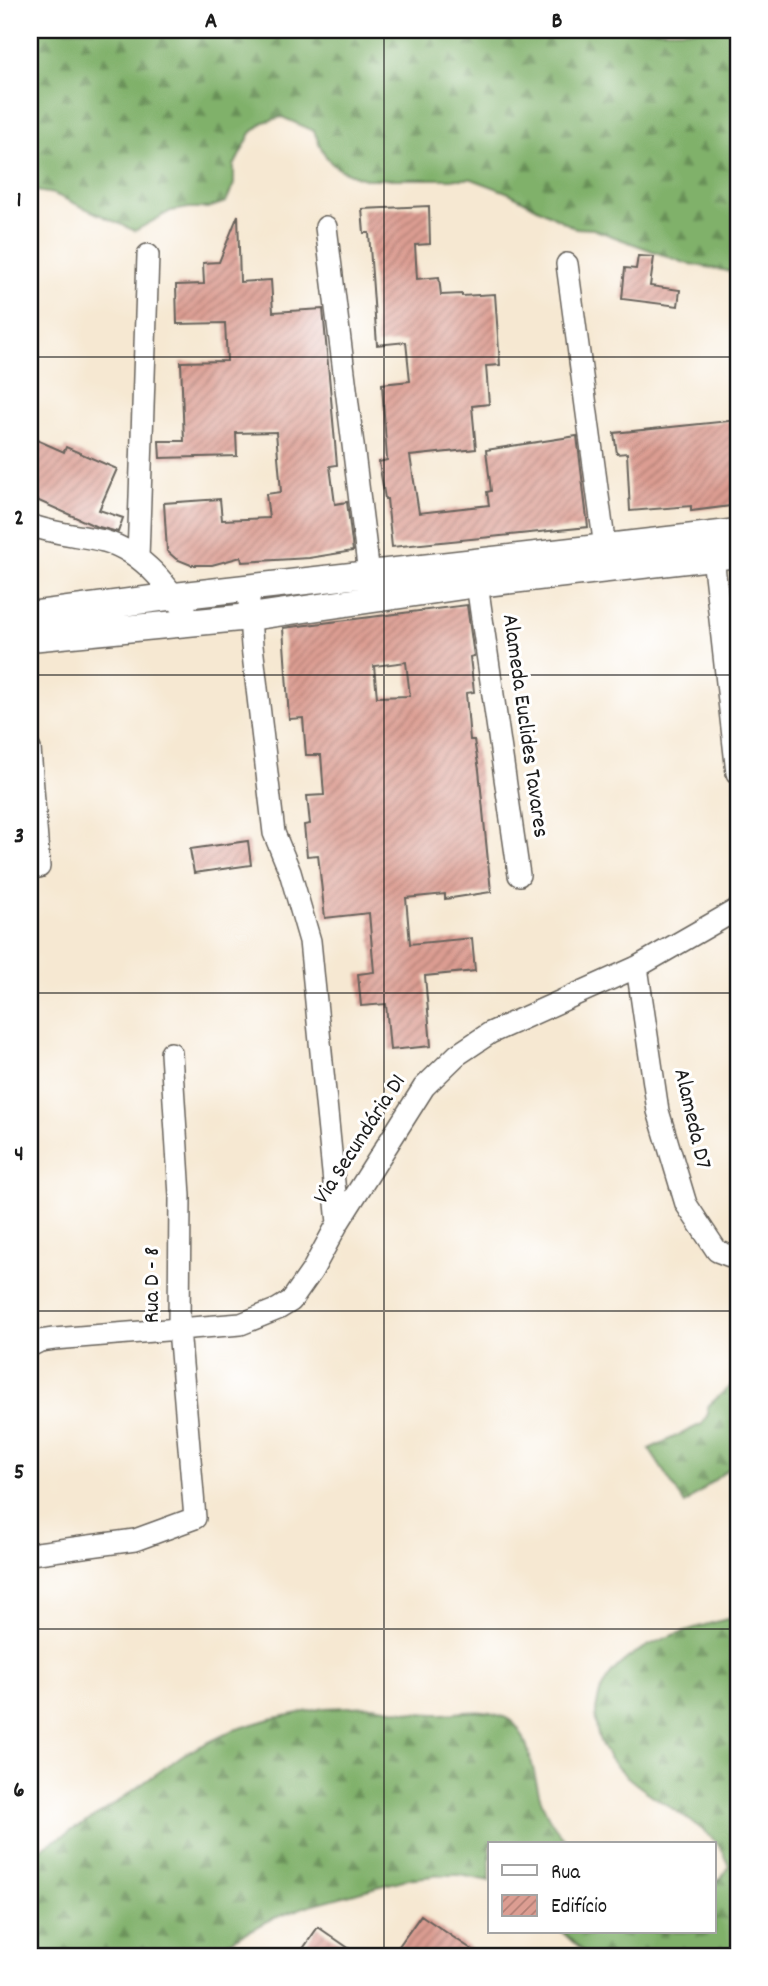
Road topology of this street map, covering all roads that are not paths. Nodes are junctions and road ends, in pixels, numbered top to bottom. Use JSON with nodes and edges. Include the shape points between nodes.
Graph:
{"nodes":[{"id":1,"x":326,"y":227,"type":"dead end"},
{"id":2,"x":148,"y":255,"type":"dead end"},
{"id":3,"x":567,"y":264,"type":"dead end"},
{"id":4,"x":31,"y":529,"type":"edge"},
{"id":5,"x":738,"y":532,"type":"edge"},
{"id":6,"x":605,"y":548,"type":"junction"},
{"id":7,"x":726,"y":555,"type":"edge"},
{"id":8,"x":138,"y":558,"type":"junction"},
{"id":9,"x":368,"y":565,"type":"junction"},
{"id":10,"x":477,"y":584,"type":"junction"},
{"id":11,"x":248,"y":588,"type":"junction"},
{"id":12,"x":175,"y":596,"type":"junction"},
{"id":13,"x":30,"y":615,"type":"edge"},
{"id":14,"x":250,"y":617,"type":"junction"},
{"id":15,"x":192,"y":621,"type":"junction"},
{"id":16,"x":30,"y":638,"type":"edge"},
{"id":17,"x":30,"y":749,"type":"edge"},
{"id":18,"x":737,"y":774,"type":"edge"},
{"id":19,"x":39,"y":867,"type":"dead end"},
{"id":20,"x":519,"y":875,"type":"dead end"},
{"id":21,"x":738,"y":909,"type":"edge"},
{"id":22,"x":637,"y":967,"type":"junction"},
{"id":23,"x":171,"y":1053,"type":"dead end"},
{"id":24,"x":338,"y":1223,"type":"junction"},
{"id":25,"x":738,"y":1259,"type":"edge"},
{"id":26,"x":179,"y":1329,"type":"junction"},
{"id":27,"x":30,"y":1346,"type":"edge"},
{"id":28,"x":30,"y":1554,"type":"edge"}],
"edges":[{"from":1,"to":9,"type":"street"},
{"from":2,"to":8,"type":"street"},
{"from":3,"to":6,"type":"street"},
{"from":4,"to":8,"type":"street","via":[[107,542]]},
{"from":5,"to":6,"type":"street"},
{"from":6,"to":9,"type":"street"},
{"from":7,"to":10,"type":"street"},
{"from":7,"to":18,"type":"street"},
{"from":8,"to":12,"type":"street"},
{"from":9,"to":11,"type":"street"},
{"from":10,"to":14,"type":"street"},
{"from":10,"to":20,"type":"street","name":"Alameda Euclides Tavares"},
{"from":11,"to":12,"type":"street"},
{"from":11,"to":14,"type":"street"},
{"from":12,"to":13,"type":"street"},
{"from":12,"to":15,"type":"street"},
{"from":14,"to":15,"type":"street"},
{"from":14,"to":24,"type":"street","via":[[274,833],[310,941]]},
{"from":15,"to":16,"type":"street"},
{"from":17,"to":19,"type":"street"},
{"from":21,"to":22,"type":"street","name":"Via Secundária D1"},
{"from":22,"to":24,"type":"street","name":"Via Secundária D1","via":[[490,1033],[457,1055],[425,1087]]},
{"from":22,"to":25,"type":"street","name":"Alameda D7","via":[[658,1111],[686,1205],[717,1251]]},
{"from":23,"to":26,"type":"street","name":"Rua D - 8","via":[[180,1196]]},
{"from":24,"to":26,"type":"street","name":"Via Secundária D1","via":[[290,1301],[241,1324]]},
{"from":26,"to":27,"type":"street","name":"Via Secundária D1","via":[[40,1340]]},
{"from":26,"to":28,"type":"street","name":"Rua D - 8","via":[[195,1518],[135,1541]]}]}
